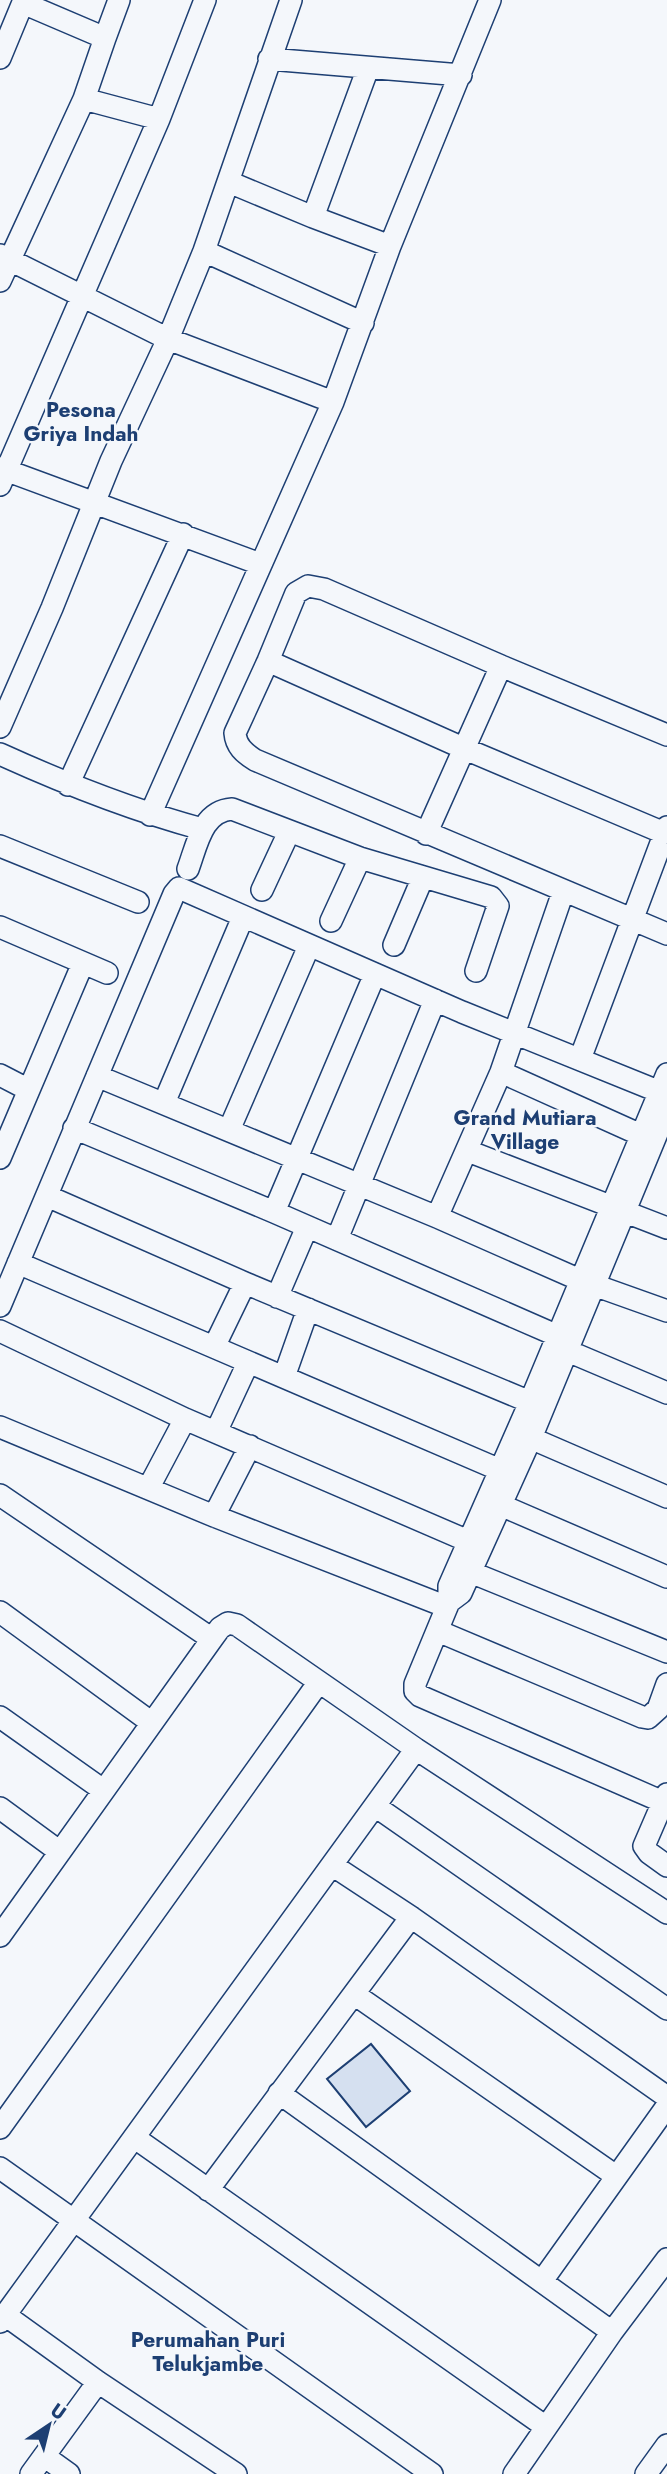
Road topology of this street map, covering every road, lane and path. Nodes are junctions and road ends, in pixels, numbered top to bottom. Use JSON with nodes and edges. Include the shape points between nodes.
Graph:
{"nodes":[{"id":1,"x":119,"y":0,"type":"edge"},
{"id":2,"x":205,"y":0,"type":"edge"},
{"id":3,"x":291,"y":0,"type":"edge"},
{"id":4,"x":490,"y":0,"type":"edge"},
{"id":5,"x":23,"y":1,"type":"edge"},
{"id":6,"x":105,"y":38,"type":"junction"},
{"id":7,"x":0,"y":58,"type":"edge"},
{"id":8,"x":269,"y":59,"type":"junction"},
{"id":9,"x":368,"y":68,"type":"junction"},
{"id":10,"x":461,"y":75,"type":"junction"},
{"id":11,"x":84,"y":99,"type":"junction"},
{"id":12,"x":159,"y":119,"type":"junction"},
{"id":13,"x":229,"y":182,"type":"junction"},
{"id":14,"x":313,"y":217,"type":"junction"},
{"id":15,"x":390,"y":246,"type":"junction"},
{"id":16,"x":204,"y":251,"type":"junction"},
{"id":17,"x":4,"y":257,"type":"edge"},
{"id":18,"x":0,"y":281,"type":"edge"},
{"id":19,"x":81,"y":295,"type":"junction"},
{"id":20,"x":363,"y":323,"type":"junction"},
{"id":21,"x":168,"y":339,"type":"junction"},
{"id":22,"x":333,"y":402,"type":"junction"},
{"id":23,"x":2,"y":475,"type":"edge"},
{"id":24,"x":94,"y":504,"type":"junction"},
{"id":25,"x":183,"y":534,"type":"junction"},
{"id":26,"x":260,"y":564,"type":"junction"},
{"id":27,"x":268,"y":661,"type":"junction"},
{"id":28,"x":501,"y":666,"type":"junction"},
{"id":29,"x":0,"y":727,"type":"edge"},
{"id":30,"x":667,"y":735,"type":"edge"},
{"id":31,"x":463,"y":748,"type":"junction"},
{"id":32,"x":0,"y":754,"type":"edge"},
{"id":33,"x":68,"y":785,"type":"junction"},
{"id":34,"x":150,"y":815,"type":"junction"},
{"id":35,"x":202,"y":829,"type":"junction"},
{"id":36,"x":666,"y":830,"type":"edge"},
{"id":37,"x":289,"y":832,"type":"junction"},
{"id":38,"x":426,"y":834,"type":"junction"},
{"id":39,"x":0,"y":846,"type":"edge"},
{"id":40,"x":360,"y":858,"type":"junction"},
{"id":41,"x":188,"y":869,"type":"dead end"},
{"id":42,"x":424,"y":877,"type":"junction"},
{"id":43,"x":262,"y":890,"type":"dead end"},
{"id":44,"x":563,"y":892,"type":"junction"},
{"id":45,"x":138,"y":902,"type":"dead end"},
{"id":46,"x":243,"y":917,"type":"junction"},
{"id":47,"x":632,"y":920,"type":"junction"},
{"id":48,"x":331,"y":921,"type":"dead end"},
{"id":49,"x":1,"y":931,"type":"edge"},
{"id":50,"x":667,"y":934,"type":"edge"},
{"id":51,"x":309,"y":946,"type":"junction"},
{"id":52,"x":394,"y":946,"type":"dead end"},
{"id":53,"x":83,"y":963,"type":"junction"},
{"id":54,"x":476,"y":971,"type":"dead end"},
{"id":55,"x":107,"y":973,"type":"dead end"},
{"id":56,"x":375,"y":974,"type":"junction"},
{"id":57,"x":435,"y":1000,"type":"junction"},
{"id":58,"x":515,"y":1034,"type":"junction"},
{"id":59,"x":580,"y":1059,"type":"junction"},
{"id":60,"x":501,"y":1072,"type":"junction"},
{"id":61,"x":0,"y":1075,"type":"edge"},
{"id":62,"x":97,"y":1076,"type":"junction"},
{"id":63,"x":29,"y":1090,"type":"junction"},
{"id":64,"x":665,"y":1092,"type":"edge"},
{"id":65,"x":164,"y":1103,"type":"junction"},
{"id":66,"x":74,"y":1128,"type":"junction"},
{"id":67,"x":229,"y":1130,"type":"junction"},
{"id":68,"x":654,"y":1141,"type":"edge"},
{"id":69,"x":468,"y":1151,"type":"junction"},
{"id":70,"x":0,"y":1158,"type":"edge"},
{"id":71,"x":296,"y":1159,"type":"junction"},
{"id":72,"x":361,"y":1186,"type":"junction"},
{"id":73,"x":47,"y":1196,"type":"junction"},
{"id":74,"x":617,"y":1210,"type":"junction"},
{"id":75,"x":274,"y":1212,"type":"junction"},
{"id":76,"x":437,"y":1217,"type":"junction"},
{"id":77,"x":307,"y":1227,"type":"junction"},
{"id":78,"x":667,"y":1228,"type":"edge"},
{"id":79,"x":337,"y":1239,"type":"junction"},
{"id":80,"x":19,"y":1263,"type":"junction"},
{"id":81,"x":586,"y":1282,"type":"junction"},
{"id":82,"x":245,"y":1283,"type":"junction"},
{"id":83,"x":277,"y":1297,"type":"junction"},
{"id":84,"x":0,"y":1306,"type":"edge"},
{"id":85,"x":307,"y":1309,"type":"junction"},
{"id":86,"x":667,"y":1311,"type":"edge"},
{"id":87,"x":0,"y":1331,"type":"edge"},
{"id":88,"x":560,"y":1344,"type":"junction"},
{"id":89,"x":214,"y":1348,"type":"junction"},
{"id":90,"x":248,"y":1363,"type":"junction"},
{"id":91,"x":284,"y":1377,"type":"junction"},
{"id":92,"x":667,"y":1392,"type":"edge"},
{"id":93,"x":530,"y":1402,"type":"junction"},
{"id":94,"x":185,"y":1419,"type":"junction"},
{"id":95,"x":0,"y":1427,"type":"edge"},
{"id":96,"x":216,"y":1432,"type":"junction"},
{"id":97,"x":524,"y":1435,"type":"junction"},
{"id":98,"x":250,"y":1446,"type":"junction"},
{"id":99,"x":500,"y":1471,"type":"junction"},
{"id":100,"x":149,"y":1487,"type":"junction"},
{"id":101,"x":0,"y":1495,"type":"edge"},
{"id":102,"x":667,"y":1497,"type":"edge"},
{"id":103,"x":494,"y":1502,"type":"junction"},
{"id":104,"x":214,"y":1516,"type":"junction"},
{"id":105,"x":468,"y":1541,"type":"junction"},
{"id":106,"x":463,"y":1569,"type":"junction"},
{"id":107,"x":667,"y":1577,"type":"edge"},
{"id":108,"x":448,"y":1604,"type":"junction"},
{"id":109,"x":0,"y":1612,"type":"edge"},
{"id":110,"x":438,"y":1630,"type":"junction"},
{"id":111,"x":212,"y":1639,"type":"junction"},
{"id":112,"x":667,"y":1652,"type":"edge"},
{"id":113,"x":319,"y":1682,"type":"junction"},
{"id":114,"x":667,"y":1684,"type":"edge"},
{"id":115,"x":0,"y":1717,"type":"edge"},
{"id":116,"x":152,"y":1723,"type":"junction"},
{"id":117,"x":416,"y":1749,"type":"junction"},
{"id":118,"x":103,"y":1790,"type":"junction"},
{"id":119,"x":666,"y":1800,"type":"edge"},
{"id":120,"x":375,"y":1806,"type":"junction"},
{"id":121,"x":0,"y":1808,"type":"edge"},
{"id":122,"x":60,"y":1852,"type":"junction"},
{"id":123,"x":332,"y":1865,"type":"junction"},
{"id":124,"x":667,"y":1866,"type":"edge"},
{"id":125,"x":667,"y":1913,"type":"edge"},
{"id":126,"x":411,"y":1917,"type":"junction"},
{"id":127,"x":0,"y":1936,"type":"edge"},
{"id":128,"x":354,"y":1994,"type":"junction"},
{"id":129,"x":667,"y":2009,"type":"edge"},
{"id":130,"x":279,"y":2093,"type":"junction"},
{"id":131,"x":667,"y":2097,"type":"edge"},
{"id":132,"x":667,"y":2106,"type":"edge"},
{"id":133,"x":0,"y":2128,"type":"edge"},
{"id":134,"x":135,"y":2137,"type":"junction"},
{"id":135,"x":0,"y":2168,"type":"edge"},
{"id":136,"x":615,"y":2176,"type":"junction"},
{"id":137,"x":208,"y":2190,"type":"junction"},
{"id":138,"x":73,"y":2222,"type":"junction"},
{"id":139,"x":667,"y":2259,"type":"edge"},
{"id":140,"x":542,"y":2281,"type":"junction"},
{"id":141,"x":2,"y":2319,"type":"edge"},
{"id":142,"x":612,"y":2332,"type":"junction"},
{"id":143,"x":98,"y":2382,"type":"junction"},
{"id":144,"x":546,"y":2427,"type":"junction"},
{"id":145,"x":667,"y":2445,"type":"edge"},
{"id":146,"x":44,"y":2456,"type":"junction"},
{"id":147,"x":31,"y":2474,"type":"edge"},
{"id":148,"x":69,"y":2474,"type":"edge"},
{"id":149,"x":236,"y":2474,"type":"edge"},
{"id":150,"x":432,"y":2474,"type":"edge"},
{"id":151,"x":514,"y":2474,"type":"edge"},
{"id":152,"x":646,"y":2474,"type":"edge"}],
"edges":[{"from":1,"to":6,"type":"street"},
{"from":2,"to":12,"type":"street"},
{"from":3,"to":8,"type":"street"},
{"from":4,"to":10,"type":"street"},
{"from":5,"to":6,"type":"street"},
{"from":5,"to":7,"type":"street"},
{"from":6,"to":11,"type":"street"},
{"from":8,"to":9,"type":"street"},
{"from":8,"to":13,"type":"street"},
{"from":9,"to":10,"type":"street"},
{"from":9,"to":14,"type":"street"},
{"from":10,"to":15,"type":"street"},
{"from":11,"to":12,"type":"street"},
{"from":11,"to":17,"type":"street"},
{"from":12,"to":19,"type":"street"},
{"from":13,"to":14,"type":"street"},
{"from":13,"to":16,"type":"street"},
{"from":14,"to":15,"type":"street"},
{"from":15,"to":20,"type":"street"},
{"from":16,"to":20,"type":"street"},
{"from":16,"to":21,"type":"street"},
{"from":17,"to":18,"type":"street"},
{"from":17,"to":19,"type":"street"},
{"from":19,"to":21,"type":"street"},
{"from":19,"to":23,"type":"street"},
{"from":20,"to":22,"type":"street"},
{"from":21,"to":22,"type":"street"},
{"from":21,"to":24,"type":"street"},
{"from":22,"to":26,"type":"street"},
{"from":23,"to":24,"type":"street"},
{"from":24,"to":25,"type":"street"},
{"from":24,"to":29,"type":"street"},
{"from":25,"to":26,"type":"street"},
{"from":25,"to":33,"type":"street"},
{"from":26,"to":34,"type":"street"},
{"from":27,"to":28,"type":"street","via":[[296,593],[308,586]]},
{"from":27,"to":31,"type":"street"},
{"from":27,"to":38,"type":"street","via":[[235,733],[247,755]]},
{"from":28,"to":30,"type":"street"},
{"from":28,"to":31,"type":"street"},
{"from":31,"to":36,"type":"street"},
{"from":31,"to":38,"type":"street"},
{"from":32,"to":33,"type":"street"},
{"from":33,"to":34,"type":"street"},
{"from":34,"to":35,"type":"street"},
{"from":35,"to":37,"type":"street","via":[[212,815],[232,808]]},
{"from":35,"to":41,"type":"street"},
{"from":36,"to":47,"type":"street"},
{"from":37,"to":40,"type":"street"},
{"from":37,"to":43,"type":"street"},
{"from":38,"to":44,"type":"street"},
{"from":39,"to":45,"type":"street"},
{"from":40,"to":42,"type":"street"},
{"from":40,"to":48,"type":"street"},
{"from":42,"to":52,"type":"street"},
{"from":42,"to":54,"type":"street","via":[[496,900],[498,906]]},
{"from":44,"to":47,"type":"street"},
{"from":44,"to":58,"type":"street"},
{"from":46,"to":51,"type":"street"},
{"from":46,"to":62,"type":"street","via":[[182,888],[176,890]]},
{"from":46,"to":65,"type":"street"},
{"from":47,"to":50,"type":"street"},
{"from":47,"to":59,"type":"street"},
{"from":49,"to":53,"type":"street"},
{"from":51,"to":56,"type":"street"},
{"from":51,"to":67,"type":"street"},
{"from":53,"to":55,"type":"street"},
{"from":53,"to":63,"type":"street"},
{"from":56,"to":57,"type":"street"},
{"from":56,"to":71,"type":"street"},
{"from":57,"to":58,"type":"street"},
{"from":57,"to":72,"type":"street"},
{"from":58,"to":59,"type":"street"},
{"from":58,"to":60,"type":"street"},
{"from":59,"to":64,"type":"street"},
{"from":60,"to":68,"type":"street"},
{"from":60,"to":69,"type":"street"},
{"from":61,"to":63,"type":"street"},
{"from":62,"to":65,"type":"street"},
{"from":62,"to":66,"type":"street"},
{"from":63,"to":70,"type":"street"},
{"from":64,"to":68,"type":"street"},
{"from":65,"to":67,"type":"street"},
{"from":66,"to":73,"type":"street"},
{"from":66,"to":75,"type":"street"},
{"from":67,"to":71,"type":"street"},
{"from":68,"to":74,"type":"street"},
{"from":69,"to":74,"type":"street"},
{"from":69,"to":76,"type":"street"},
{"from":71,"to":72,"type":"street"},
{"from":71,"to":75,"type":"street"},
{"from":72,"to":76,"type":"street"},
{"from":72,"to":79,"type":"street"},
{"from":73,"to":80,"type":"street"},
{"from":73,"to":82,"type":"street"},
{"from":74,"to":78,"type":"street"},
{"from":74,"to":81,"type":"street"},
{"from":75,"to":77,"type":"street"},
{"from":76,"to":81,"type":"street"},
{"from":77,"to":79,"type":"street"},
{"from":77,"to":83,"type":"street"},
{"from":79,"to":88,"type":"street"},
{"from":80,"to":84,"type":"street"},
{"from":80,"to":89,"type":"street"},
{"from":81,"to":86,"type":"street"},
{"from":81,"to":88,"type":"street"},
{"from":82,"to":83,"type":"street"},
{"from":82,"to":89,"type":"street"},
{"from":83,"to":85,"type":"street"},
{"from":85,"to":91,"type":"street"},
{"from":85,"to":93,"type":"street"},
{"from":87,"to":94,"type":"street"},
{"from":88,"to":92,"type":"street"},
{"from":88,"to":93,"type":"street"},
{"from":88,"to":97,"type":"street"},
{"from":89,"to":90,"type":"street"},
{"from":90,"to":91,"type":"street"},
{"from":90,"to":96,"type":"street"},
{"from":91,"to":99,"type":"street"},
{"from":93,"to":97,"type":"street"},
{"from":94,"to":96,"type":"street"},
{"from":94,"to":100,"type":"street"},
{"from":95,"to":100,"type":"street"},
{"from":96,"to":98,"type":"street"},
{"from":97,"to":99,"type":"street"},
{"from":97,"to":102,"type":"street"},
{"from":97,"to":103,"type":"street"},
{"from":98,"to":104,"type":"street"},
{"from":98,"to":105,"type":"street"},
{"from":99,"to":103,"type":"street"},
{"from":100,"to":104,"type":"street"},
{"from":101,"to":111,"type":"street"},
{"from":103,"to":105,"type":"street"},
{"from":103,"to":106,"type":"street"},
{"from":103,"to":107,"type":"street"},
{"from":104,"to":108,"type":"street"},
{"from":105,"to":106,"type":"street"},
{"from":106,"to":108,"type":"street","via":[[449,1586]]},
{"from":106,"to":112,"type":"street"},
{"from":108,"to":110,"type":"street"},
{"from":109,"to":116,"type":"street"},
{"from":110,"to":114,"type":"street","via":[[642,1717],[648,1718],[658,1709]]},
{"from":110,"to":119,"type":"street","via":[[415,1684],[420,1696]]},
{"from":111,"to":113,"type":"street","via":[[228,1623],[237,1625]]},
{"from":111,"to":116,"type":"street"},
{"from":113,"to":117,"type":"street"},
{"from":113,"to":133,"type":"street"},
{"from":115,"to":118,"type":"street"},
{"from":116,"to":118,"type":"street"},
{"from":117,"to":120,"type":"street"},
{"from":117,"to":125,"type":"street"},
{"from":118,"to":122,"type":"street"},
{"from":119,"to":124,"type":"street","via":[[644,1846]]},
{"from":120,"to":123,"type":"street"},
{"from":120,"to":129,"type":"street"},
{"from":121,"to":122,"type":"street"},
{"from":122,"to":127,"type":"street"},
{"from":123,"to":126,"type":"street"},
{"from":123,"to":134,"type":"street"},
{"from":126,"to":128,"type":"street"},
{"from":126,"to":131,"type":"street"},
{"from":128,"to":130,"type":"street"},
{"from":128,"to":136,"type":"street"},
{"from":130,"to":137,"type":"street"},
{"from":130,"to":140,"type":"street"},
{"from":132,"to":136,"type":"street"},
{"from":134,"to":137,"type":"street"},
{"from":134,"to":138,"type":"street"},
{"from":135,"to":138,"type":"street"},
{"from":136,"to":140,"type":"street"},
{"from":137,"to":144,"type":"street"},
{"from":138,"to":141,"type":"street"},
{"from":138,"to":150,"type":"street"},
{"from":139,"to":142,"type":"street"},
{"from":140,"to":142,"type":"street"},
{"from":141,"to":143,"type":"street"},
{"from":142,"to":144,"type":"street"},
{"from":143,"to":146,"type":"street"},
{"from":143,"to":149,"type":"street"},
{"from":144,"to":151,"type":"street"},
{"from":145,"to":152,"type":"street"},
{"from":146,"to":147,"type":"street"},
{"from":146,"to":148,"type":"street"}]}
